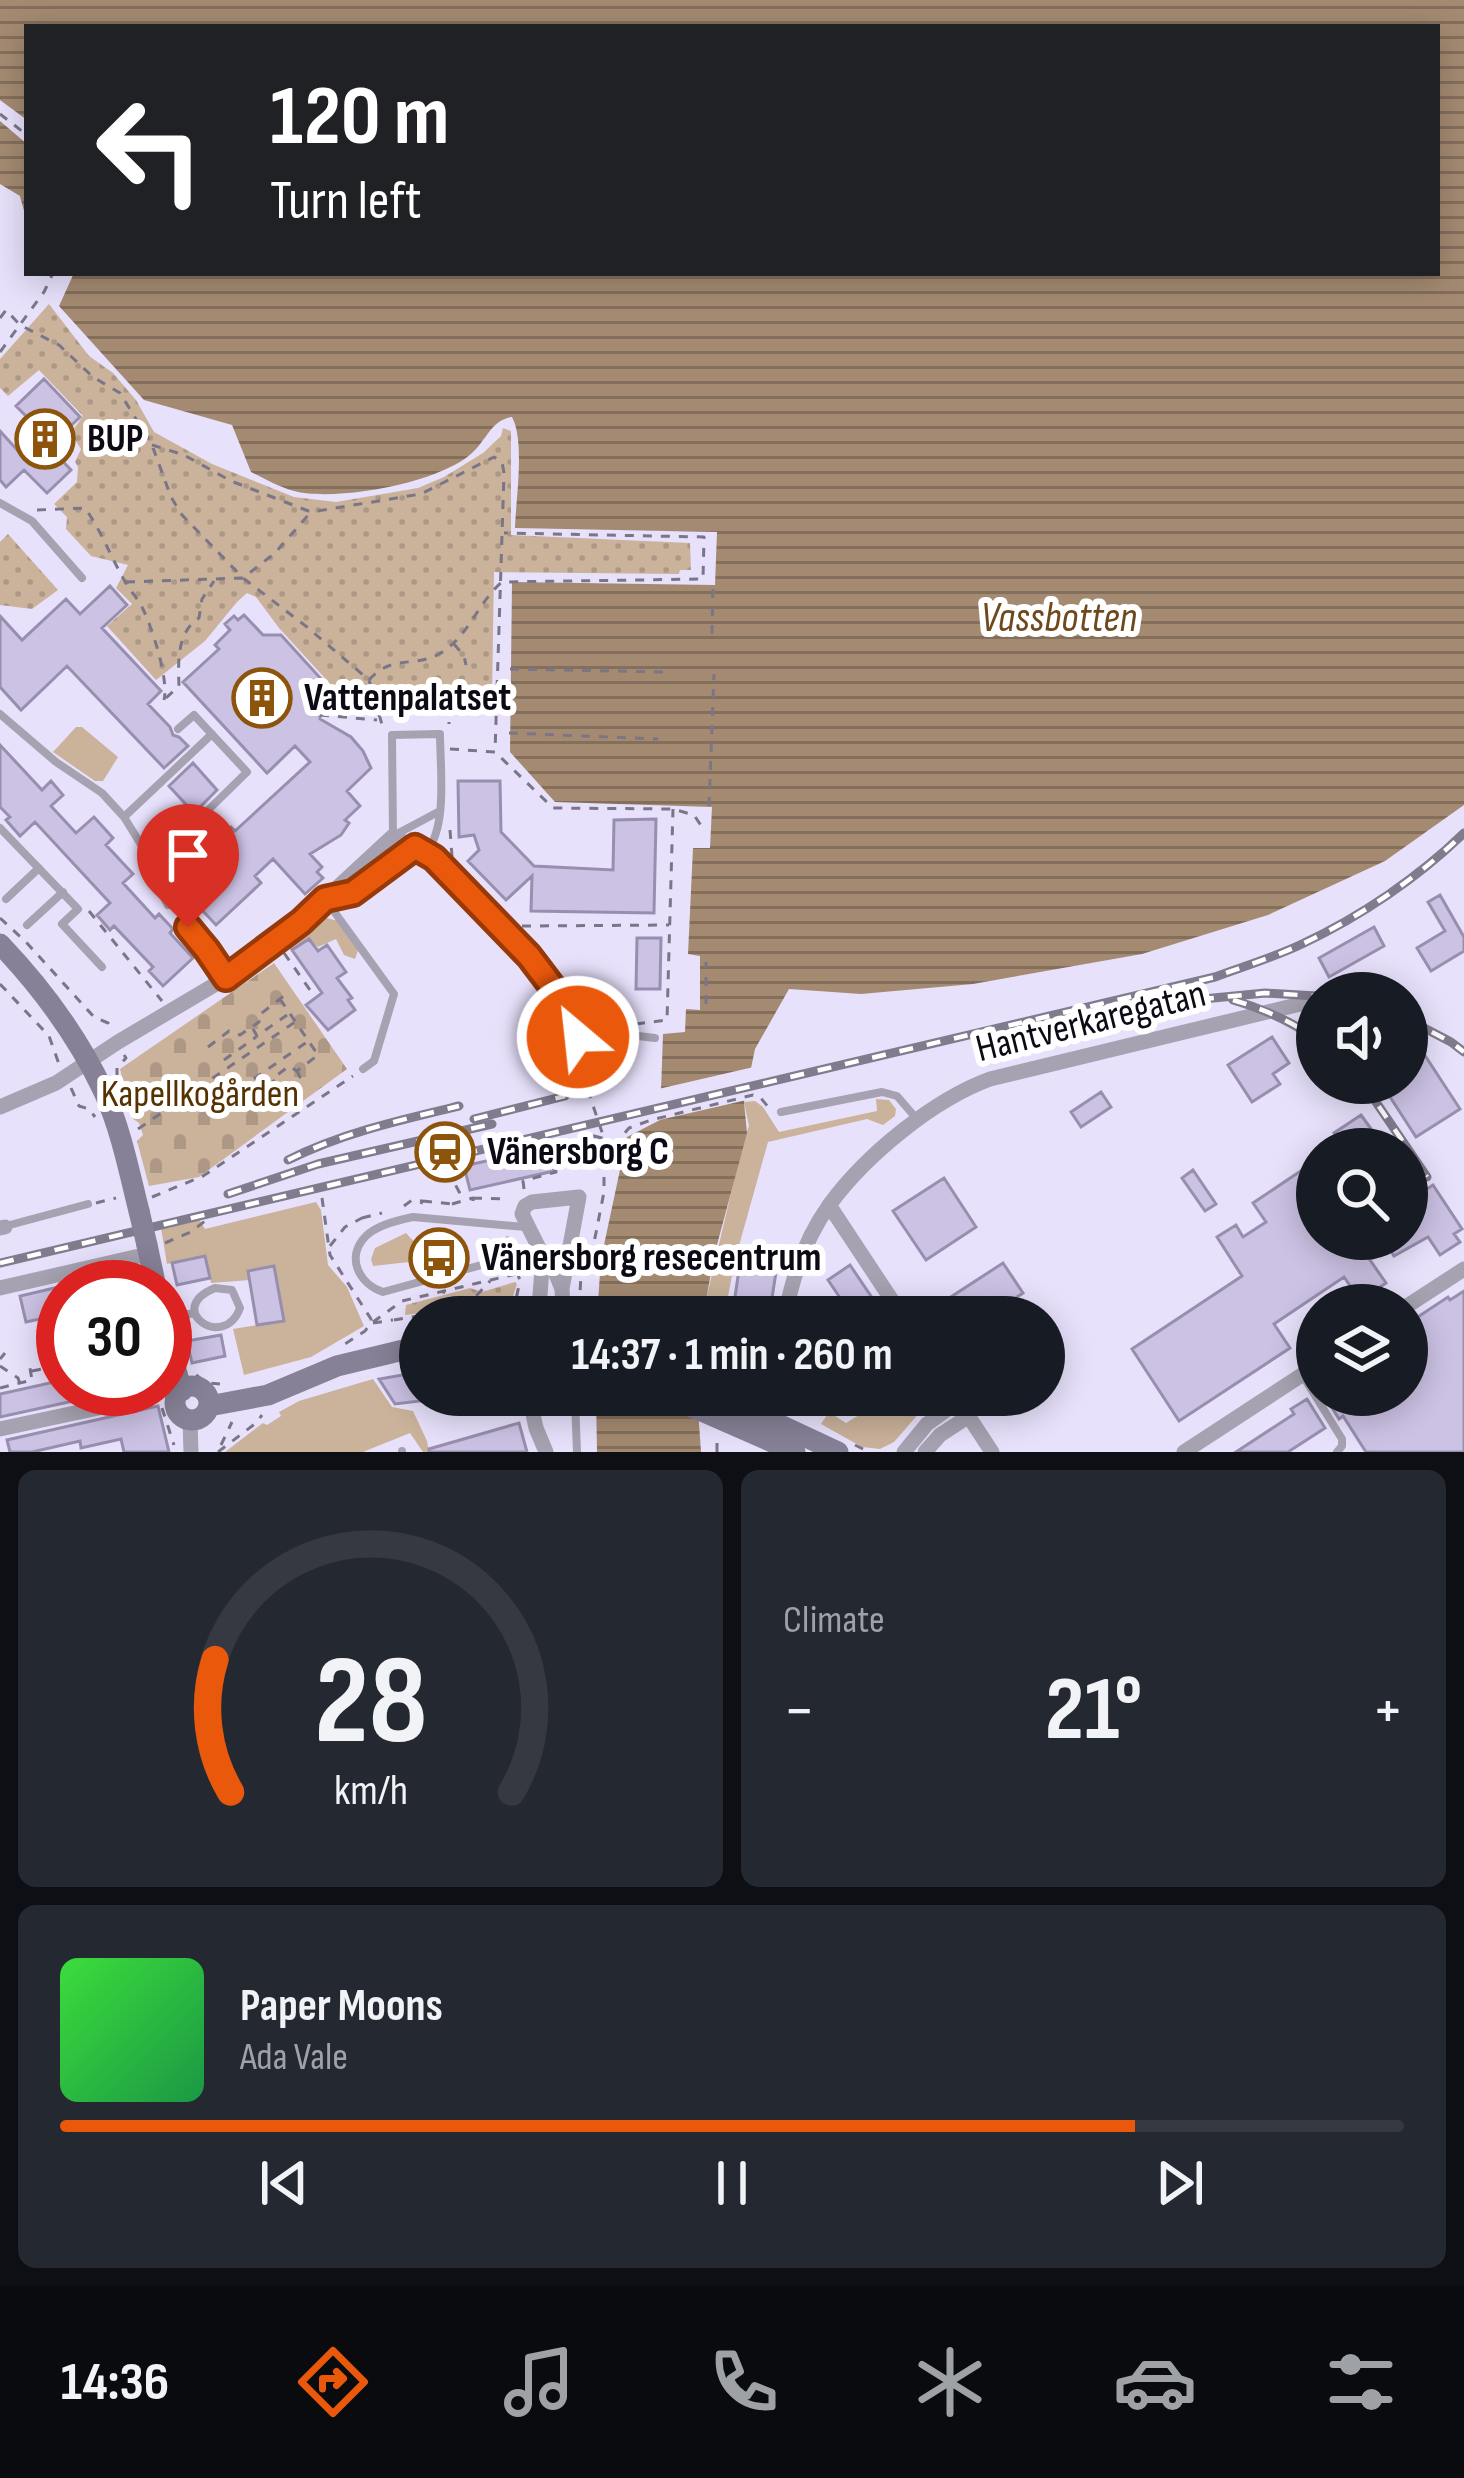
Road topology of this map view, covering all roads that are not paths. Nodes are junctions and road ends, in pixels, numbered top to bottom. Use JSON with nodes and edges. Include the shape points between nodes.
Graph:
{"nodes":[{"id":1,"x":0,"y":503,"type":"edge"},
{"id":2,"x":82,"y":578,"type":"dead end"},
{"id":3,"x":0,"y":714,"type":"edge"},
{"id":4,"x":178,"y":729,"type":"dead end"},
{"id":5,"x":212,"y":734,"type":"junction"},
{"id":6,"x":440,"y":811,"type":"junction"},
{"id":7,"x":124,"y":817,"type":"junction"},
{"id":8,"x":0,"y":828,"type":"edge"},
{"id":9,"x":393,"y":836,"type":"junction"},
{"id":10,"x":420,"y":850,"type":"junction"},
{"id":11,"x":153,"y":864,"type":"junction"},
{"id":12,"x":39,"y":868,"type":"junction"},
{"id":13,"x":63,"y":892,"type":"junction"},
{"id":14,"x":6,"y":898,"type":"dead end"},
{"id":15,"x":325,"y":899,"type":"junction"},
{"id":16,"x":168,"y":905,"type":"dead end"},
{"id":17,"x":27,"y":925,"type":"dead end"},
{"id":18,"x":188,"y":927,"type":"dead end"},
{"id":19,"x":0,"y":944,"type":"edge"},
{"id":20,"x":102,"y":967,"type":"dead end"},
{"id":21,"x":226,"y":978,"type":"junction"},
{"id":22,"x":1296,"y":1005,"type":"edge"},
{"id":23,"x":655,"y":1038,"type":"dead end"},
{"id":24,"x":579,"y":1045,"type":"joint"},
{"id":25,"x":88,"y":1062,"type":"junction"},
{"id":26,"x":363,"y":1069,"type":"road end"},
{"id":27,"x":0,"y":1106,"type":"edge"},
{"id":28,"x":782,"y":1112,"type":"road end"},
{"id":29,"x":917,"y":1120,"type":"junction"},
{"id":30,"x":88,"y":1204,"type":"road end"},
{"id":31,"x":829,"y":1205,"type":"junction"},
{"id":32,"x":2,"y":1227,"type":"edge"},
{"id":33,"x":527,"y":1227,"type":"junction"},
{"id":34,"x":153,"y":1247,"type":"junction"},
{"id":35,"x":543,"y":1256,"type":"junction"},
{"id":36,"x":154,"y":1260,"type":"edge"},
{"id":37,"x":1464,"y":1269,"type":"edge"},
{"id":38,"x":0,"y":1288,"type":"edge"},
{"id":39,"x":562,"y":1289,"type":"junction"},
{"id":40,"x":1428,"y":1292,"type":"edge"},
{"id":41,"x":524,"y":1296,"type":"edge"},
{"id":42,"x":562,"y":1296,"type":"edge"},
{"id":43,"x":789,"y":1296,"type":"edge"},
{"id":44,"x":889,"y":1296,"type":"edge"},
{"id":45,"x":194,"y":1313,"type":"joint"},
{"id":46,"x":399,"y":1337,"type":"edge"},
{"id":47,"x":399,"y":1349,"type":"edge"},
{"id":48,"x":339,"y":1357,"type":"junction"},
{"id":49,"x":1296,"y":1379,"type":"edge"},
{"id":50,"x":192,"y":1388,"type":"edge"},
{"id":51,"x":200,"y":1413,"type":"junction"},
{"id":52,"x":72,"y":1416,"type":"edge"},
{"id":53,"x":533,"y":1416,"type":"edge"},
{"id":54,"x":576,"y":1416,"type":"edge"},
{"id":55,"x":713,"y":1416,"type":"edge"},
{"id":56,"x":761,"y":1416,"type":"edge"},
{"id":57,"x":941,"y":1416,"type":"edge"},
{"id":58,"x":953,"y":1416,"type":"edge"},
{"id":59,"x":969,"y":1416,"type":"edge"},
{"id":60,"x":1331,"y":1416,"type":"edge"},
{"id":61,"x":0,"y":1430,"type":"edge"},
{"id":62,"x":1343,"y":1450,"type":"edge"},
{"id":63,"x":191,"y":1452,"type":"edge"},
{"id":64,"x":546,"y":1452,"type":"edge"},
{"id":65,"x":577,"y":1452,"type":"edge"},
{"id":66,"x":795,"y":1452,"type":"edge"},
{"id":67,"x":838,"y":1452,"type":"edge"},
{"id":68,"x":904,"y":1452,"type":"edge"},
{"id":69,"x":926,"y":1452,"type":"edge"},
{"id":70,"x":992,"y":1452,"type":"edge"},
{"id":71,"x":1184,"y":1452,"type":"edge"}],
"edges":[{"from":1,"to":2,"type":"lane","via":[[32,521]]},
{"from":3,"to":7,"type":"lane"},
{"from":4,"to":5,"type":"lane","via":[[194,715]]},
{"from":5,"to":7,"type":"lane"},
{"from":5,"to":11,"type":"lane","via":[[248,772]]},
{"from":6,"to":9,"type":"lane"},
{"from":6,"to":9,"type":"lane","via":[[440,734],[392,735]]},
{"from":6,"to":10,"type":"lane","via":[[435,842]]},
{"from":7,"to":11,"type":"lane"},
{"from":8,"to":12,"type":"lane"},
{"from":9,"to":10,"type":"street"},
{"from":9,"to":15,"type":"street"},
{"from":10,"to":15,"type":"lane","via":[[353,893]]},
{"from":10,"to":24,"type":"street","via":[[529,956],[576,1018]]},
{"from":11,"to":16,"type":"lane"},
{"from":12,"to":13,"type":"lane"},
{"from":12,"to":14,"type":"lane"},
{"from":13,"to":17,"type":"lane"},
{"from":13,"to":20,"type":"lane","via":[[78,909],[62,924]]},
{"from":15,"to":21,"type":"street"},
{"from":15,"to":26,"type":"lane","via":[[394,994],[374,1060]]},
{"from":18,"to":21,"type":"lane"},
{"from":19,"to":25,"type":"main road"},
{"from":21,"to":25,"type":"street"},
{"from":22,"to":29,"type":"street","name":"Hantverkaregatan","via":[[991,1078]]},
{"from":23,"to":24,"type":"lane"},
{"from":25,"to":27,"type":"street"},
{"from":25,"to":34,"type":"main road","bridge":true},
{"from":28,"to":29,"type":"lane","via":[[882,1092],[898,1096]]},
{"from":29,"to":31,"type":"street","name":"Hantverkaregatan"},
{"from":30,"to":32,"type":"lane"},
{"from":31,"to":43,"type":"street","name":"Hantverkaregatan"},
{"from":31,"to":44,"type":"street"},
{"from":33,"to":35,"type":"street"},
{"from":33,"to":35,"type":"lane","via":[[403,1219],[362,1239],[356,1265],[366,1284],[383,1292]]},
{"from":33,"to":39,"type":"street","via":[[525,1206],[579,1197]]},
{"from":34,"to":36,"type":"main road"},
{"from":34,"to":38,"type":"street"},
{"from":35,"to":39,"type":"street"},
{"from":35,"to":41,"type":"street"},
{"from":37,"to":40,"type":"street"},
{"from":39,"to":42,"type":"street"},
{"from":45,"to":45,"type":"lane","via":[[217,1327],[240,1308],[232,1290],[214,1288],[200,1295]]},
{"from":46,"to":48,"type":"main road"},
{"from":47,"to":48,"type":"main road"},
{"from":48,"to":51,"type":"main road","via":[[233,1411]]},
{"from":49,"to":71,"type":"street"},
{"from":50,"to":51,"type":"main road","via":[[208,1398]]},
{"from":51,"to":63,"type":"street"},
{"from":52,"to":61,"type":"street"},
{"from":53,"to":64,"type":"street"},
{"from":54,"to":65,"type":"lane"},
{"from":55,"to":66,"type":"main road"},
{"from":56,"to":67,"type":"main road"},
{"from":57,"to":68,"type":"street"},
{"from":58,"to":69,"type":"street"},
{"from":59,"to":70,"type":"street"},
{"from":60,"to":62,"type":"lane"}]}
